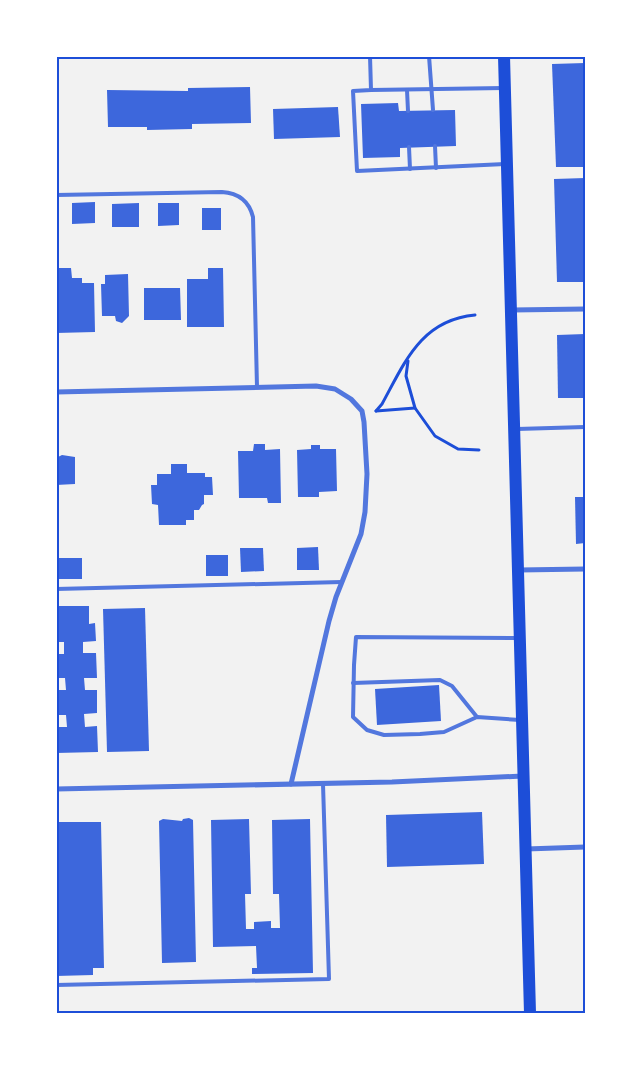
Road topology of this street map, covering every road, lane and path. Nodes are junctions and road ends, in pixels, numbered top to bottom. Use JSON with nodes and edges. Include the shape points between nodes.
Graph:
{"nodes":[{"id":1,"x":370,"y":56,"type":"edge"},
{"id":2,"x":429,"y":56,"type":"edge"},
{"id":3,"x":504,"y":56,"type":"edge"},
{"id":4,"x":505,"y":88,"type":"junction"},
{"id":5,"x":371,"y":90,"type":"junction"},
{"id":6,"x":407,"y":90,"type":"junction"},
{"id":7,"x":431,"y":90,"type":"junction"},
{"id":8,"x":433,"y":110,"type":"dead end"},
{"id":9,"x":408,"y":111,"type":"dead end"},
{"id":10,"x":435,"y":146,"type":"dead end"},
{"id":11,"x":409,"y":147,"type":"dead end"},
{"id":12,"x":506,"y":164,"type":"junction"},
{"id":13,"x":436,"y":168,"type":"junction"},
{"id":14,"x":410,"y":169,"type":"junction"},
{"id":15,"x":56,"y":195,"type":"edge"},
{"id":16,"x":585,"y":309,"type":"edge"},
{"id":17,"x":512,"y":310,"type":"junction"},
{"id":18,"x":475,"y":315,"type":"dead end"},
{"id":19,"x":408,"y":358,"type":"junction"},
{"id":20,"x":257,"y":387,"type":"junction"},
{"id":21,"x":56,"y":392,"type":"edge"},
{"id":22,"x":415,"y":408,"type":"junction"},
{"id":23,"x":585,"y":427,"type":"edge"},
{"id":24,"x":515,"y":429,"type":"junction"},
{"id":25,"x":479,"y":450,"type":"dead end"},
{"id":26,"x":585,"y":569,"type":"edge"},
{"id":27,"x":519,"y":570,"type":"junction"},
{"id":28,"x":342,"y":582,"type":"junction"},
{"id":29,"x":56,"y":589,"type":"edge"},
{"id":30,"x":520,"y":638,"type":"junction"},
{"id":31,"x":353,"y":683,"type":"junction"},
{"id":32,"x":477,"y":717,"type":"junction"},
{"id":33,"x":522,"y":720,"type":"junction"},
{"id":34,"x":524,"y":776,"type":"junction"},
{"id":35,"x":291,"y":784,"type":"junction"},
{"id":36,"x":323,"y":784,"type":"junction"},
{"id":37,"x":56,"y":789,"type":"edge"},
{"id":38,"x":585,"y":848,"type":"edge"},
{"id":39,"x":526,"y":849,"type":"junction"},
{"id":40,"x":56,"y":986,"type":"edge"},
{"id":41,"x":530,"y":1013,"type":"edge"}],
"edges":[{"from":1,"to":5,"type":"lane"},
{"from":2,"to":7,"type":"lane"},
{"from":3,"to":4,"type":"main road"},
{"from":4,"to":7,"type":"lane"},
{"from":4,"to":12,"type":"main road"},
{"from":5,"to":6,"type":"lane"},
{"from":5,"to":14,"type":"lane","via":[[353,91],[357,171]]},
{"from":6,"to":7,"type":"lane"},
{"from":6,"to":9,"type":"lane"},
{"from":7,"to":8,"type":"lane"},
{"from":10,"to":13,"type":"lane"},
{"from":11,"to":14,"type":"lane"},
{"from":12,"to":13,"type":"lane"},
{"from":12,"to":17,"type":"main road"},
{"from":13,"to":14,"type":"lane"},
{"from":15,"to":20,"type":"lane","via":[[230,192],[249,204],[253,217]]},
{"from":16,"to":17,"type":"street"},
{"from":17,"to":24,"type":"main road"},
{"from":18,"to":19,"type":"path","via":[[443,322],[430,331]]},
{"from":19,"to":22,"type":"path","via":[[406,376]]},
{"from":19,"to":22,"type":"path","via":[[376,411]]},
{"from":20,"to":21,"type":"street"},
{"from":20,"to":28,"type":"street","via":[[336,389],[362,410],[368,474],[365,512],[361,534]]},
{"from":22,"to":25,"type":"path","via":[[435,436],[447,444],[458,449]]},
{"from":23,"to":24,"type":"lane"},
{"from":24,"to":27,"type":"main road"},
{"from":26,"to":27,"type":"street"},
{"from":27,"to":30,"type":"main road"},
{"from":28,"to":29,"type":"lane"},
{"from":28,"to":35,"type":"street","via":[[329,621]]},
{"from":30,"to":31,"type":"lane","via":[[356,637]]},
{"from":30,"to":33,"type":"main road"},
{"from":31,"to":32,"type":"lane","via":[[440,680],[452,686]]},
{"from":31,"to":32,"type":"lane","via":[[353,717],[366,730],[384,735],[444,732]]},
{"from":32,"to":33,"type":"lane"},
{"from":33,"to":34,"type":"main road"},
{"from":34,"to":36,"type":"street"},
{"from":34,"to":39,"type":"main road"},
{"from":35,"to":36,"type":"street"},
{"from":35,"to":37,"type":"street"},
{"from":36,"to":40,"type":"lane","via":[[329,979]]},
{"from":38,"to":39,"type":"street"},
{"from":39,"to":41,"type":"main road"}]}
